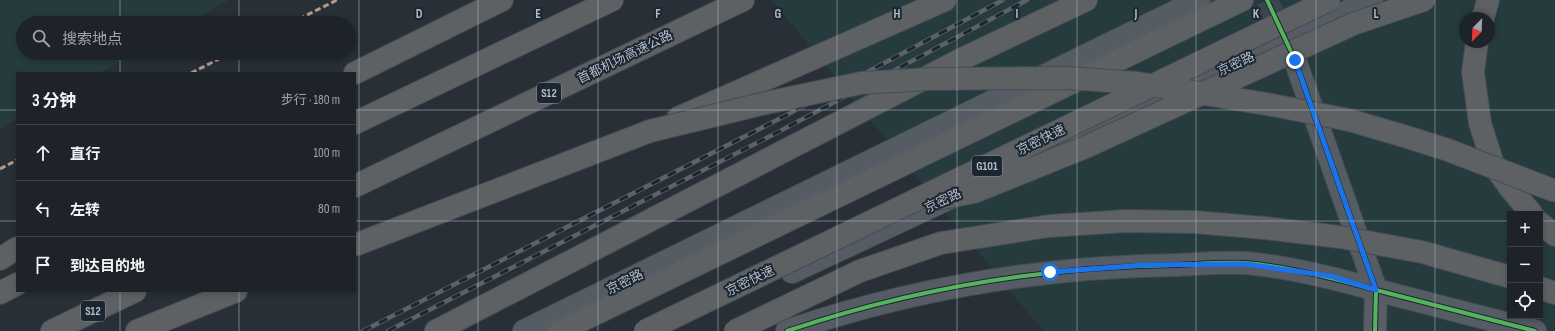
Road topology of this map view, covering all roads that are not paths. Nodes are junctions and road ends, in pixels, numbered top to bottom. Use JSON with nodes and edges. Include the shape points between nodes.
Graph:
{"nodes":[{"id":1,"x":502,"y":0,"type":"edge"},
{"id":2,"x":612,"y":0,"type":"edge"},
{"id":3,"x":743,"y":0,"type":"edge"},
{"id":4,"x":945,"y":0,"type":"edge"},
{"id":5,"x":1086,"y":0,"type":"edge"},
{"id":6,"x":1200,"y":0,"type":"edge"},
{"id":7,"x":1242,"y":0,"type":"edge"},
{"id":8,"x":1329,"y":0,"type":"edge"},
{"id":9,"x":1372,"y":0,"type":"edge"},
{"id":10,"x":1424,"y":0,"type":"edge"},
{"id":11,"x":1488,"y":0,"type":"edge"},
{"id":12,"x":1485,"y":12,"type":"edge"},
{"id":13,"x":1477,"y":48,"type":"edge"},
{"id":14,"x":1295,"y":60,"type":"tunnel mouth"},
{"id":15,"x":356,"y":73,"type":"edge"},
{"id":16,"x":356,"y":123,"type":"edge"},
{"id":17,"x":650,"y":131,"type":"junction"},
{"id":18,"x":356,"y":186,"type":"edge"},
{"id":19,"x":1555,"y":191,"type":"edge"},
{"id":20,"x":907,"y":206,"type":"junction"},
{"id":21,"x":1529,"y":211,"type":"edge"},
{"id":22,"x":1543,"y":225,"type":"edge"},
{"id":23,"x":1555,"y":235,"type":"edge"},
{"id":24,"x":356,"y":245,"type":"edge"},
{"id":25,"x":16,"y":249,"type":"edge"},
{"id":26,"x":0,"y":259,"type":"edge"},
{"id":27,"x":1507,"y":276,"type":"edge"},
{"id":28,"x":16,"y":284,"type":"edge"},
{"id":29,"x":1543,"y":289,"type":"edge"},
{"id":30,"x":1376,"y":290,"type":"junction"},
{"id":31,"x":0,"y":292,"type":"edge"},
{"id":32,"x":133,"y":292,"type":"edge"},
{"id":33,"x":1555,"y":293,"type":"edge"},
{"id":34,"x":227,"y":294,"type":"edge"},
{"id":35,"x":52,"y":331,"type":"edge"},
{"id":36,"x":137,"y":331,"type":"edge"},
{"id":37,"x":436,"y":331,"type":"edge"},
{"id":38,"x":524,"y":331,"type":"edge"},
{"id":39,"x":560,"y":331,"type":"edge"},
{"id":40,"x":645,"y":331,"type":"edge"},
{"id":41,"x":666,"y":331,"type":"edge"},
{"id":42,"x":735,"y":331,"type":"edge"},
{"id":43,"x":787,"y":331,"type":"edge"},
{"id":44,"x":1375,"y":331,"type":"edge"},
{"id":45,"x":1535,"y":331,"type":"edge"}],
"edges":[{"from":1,"to":15,"type":"highway"},
{"from":2,"to":16,"type":"highway"},
{"from":3,"to":18,"type":"highway","name":"首都机场高速公路","number":"S12"},
{"from":4,"to":17,"type":"highway","bridge":true},
{"from":5,"to":37,"type":"highway","via":[[962,59]]},
{"from":6,"to":38,"type":"main road","name":"京密路"},
{"from":7,"to":39,"type":"highway","bridge":true},
{"from":8,"to":20,"type":"highway","name":"京密快速","number":"G101","bridge":true},
{"from":9,"to":41,"type":"main road","name":"京密路","number":"G101"},
{"from":10,"to":20,"type":"highway","bridge":true,"via":[[1353,24],[1088,146],[974,192]]},
{"from":11,"to":12,"type":"highway"},
{"from":13,"to":21,"type":"highway","bridge":true,"via":[[1473,72],[1480,123],[1493,164]]},
{"from":14,"to":30,"type":"main road"},
{"from":17,"to":19,"type":"highway","bridge":true,"via":[[861,83],[929,79],[1076,78],[1191,91],[1349,120],[1448,150]]},
{"from":17,"to":24,"type":"highway","bridge":true},
{"from":20,"to":40,"type":"highway","name":"京密快速","number":"G101","bridge":true},
{"from":22,"to":23,"type":"highway"},
{"from":25,"to":26,"type":"highway"},
{"from":27,"to":42,"type":"highway","bridge":true,"via":[[1422,252],[1340,237],[1265,228],[1194,222],[1126,221],[1049,226],[942,243],[860,271]]},
{"from":28,"to":31,"type":"highway"},
{"from":29,"to":33,"type":"highway"},
{"from":30,"to":43,"type":"main road","via":[[1330,276],[1246,264],[1144,265],[1050,272],[950,288],[833,316]]},
{"from":30,"to":44,"type":"street"},
{"from":30,"to":45,"type":"main road"},
{"from":32,"to":35,"type":"highway","number":"S12"},
{"from":34,"to":36,"type":"highway"}]}
